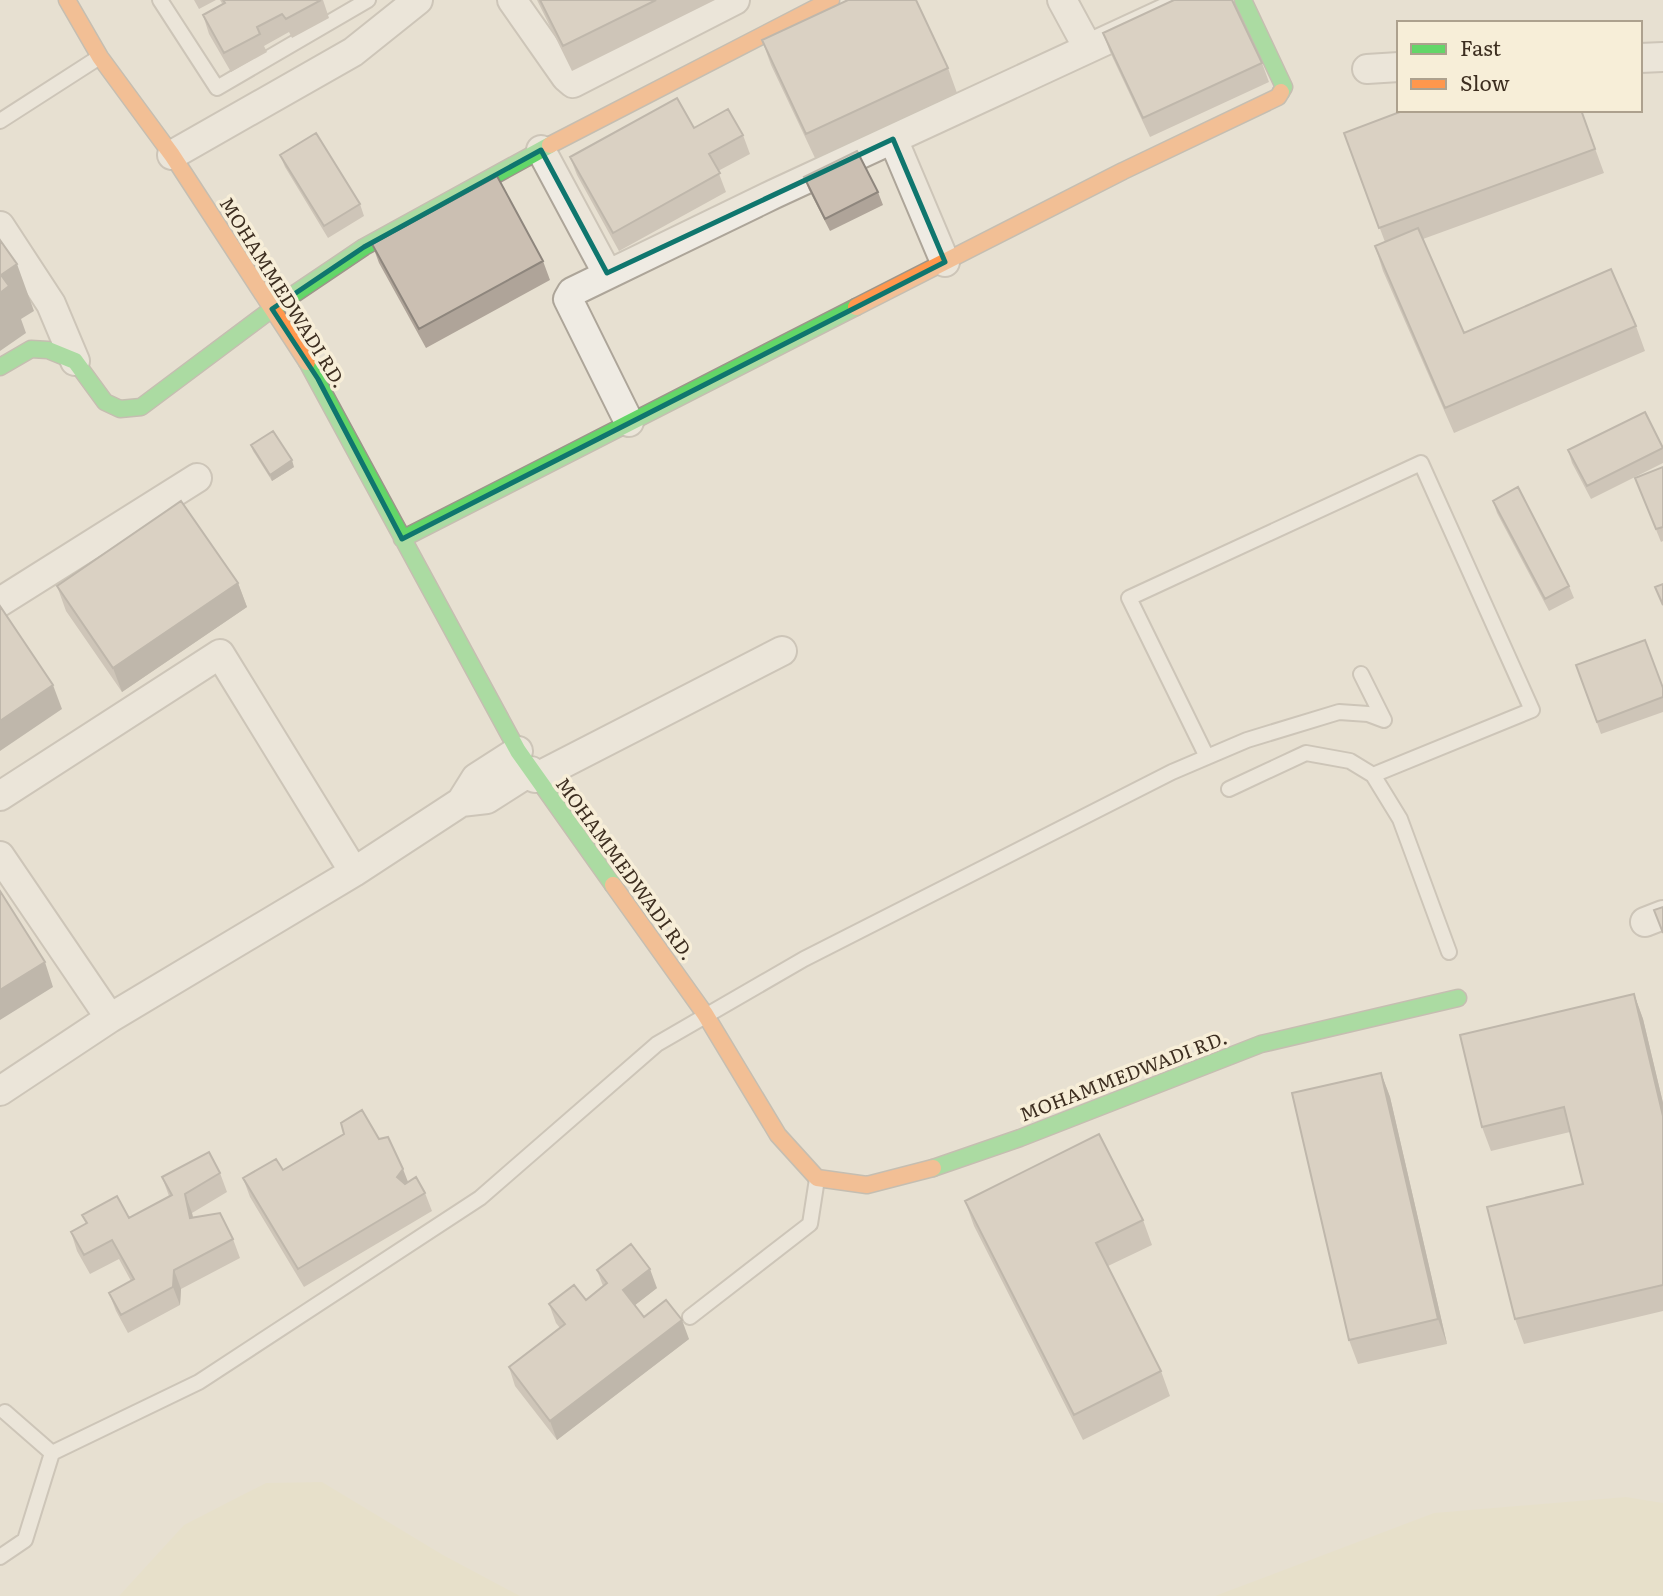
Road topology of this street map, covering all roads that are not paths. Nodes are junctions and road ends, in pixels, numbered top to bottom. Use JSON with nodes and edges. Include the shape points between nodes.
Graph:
{"nodes":[{"id":1,"x":67,"y":0,"type":"edge"},
{"id":2,"x":160,"y":0,"type":"edge"},
{"id":3,"x":368,"y":0,"type":"edge"},
{"id":4,"x":418,"y":0,"type":"edge"},
{"id":5,"x":512,"y":0,"type":"edge"},
{"id":6,"x":735,"y":0,"type":"edge"},
{"id":7,"x":831,"y":0,"type":"edge"},
{"id":8,"x":1062,"y":0,"type":"edge"},
{"id":9,"x":1193,"y":0,"type":"edge"},
{"id":10,"x":1243,"y":0,"type":"edge"},
{"id":11,"x":347,"y":6,"type":"edge"},
{"id":12,"x":1088,"y":48,"type":"junction"},
{"id":13,"x":100,"y":57,"type":"junction"},
{"id":14,"x":1663,"y":57,"type":"edge"},
{"id":15,"x":1642,"y":58,"type":"edge"},
{"id":16,"x":1397,"y":68,"type":"edge"},
{"id":17,"x":1367,"y":69,"type":"dead end"},
{"id":18,"x":0,"y":121,"type":"edge"},
{"id":19,"x":893,"y":139,"type":"junction"},
{"id":20,"x":541,"y":150,"type":"junction"},
{"id":21,"x":172,"y":155,"type":"junction"},
{"id":22,"x":0,"y":226,"type":"edge"},
{"id":23,"x":945,"y":262,"type":"junction"},
{"id":24,"x":607,"y":273,"type":"junction"},
{"id":25,"x":272,"y":309,"type":"junction"},
{"id":26,"x":75,"y":361,"type":"junction"},
{"id":27,"x":0,"y":367,"type":"edge"},
{"id":28,"x":629,"y":422,"type":"junction"},
{"id":29,"x":197,"y":478,"type":"dead end"},
{"id":30,"x":402,"y":539,"type":"junction"},
{"id":31,"x":0,"y":602,"type":"edge"},
{"id":32,"x":782,"y":651,"type":"dead end"},
{"id":33,"x":1361,"y":674,"type":"dead end"},
{"id":34,"x":1207,"y":757,"type":"junction"},
{"id":35,"x":528,"y":767,"type":"junction"},
{"id":36,"x":1373,"y":775,"type":"junction"},
{"id":37,"x":1229,"y":789,"type":"dead end"},
{"id":38,"x":0,"y":796,"type":"edge"},
{"id":39,"x":0,"y":856,"type":"edge"},
{"id":40,"x":354,"y":872,"type":"junction"},
{"id":41,"x":1449,"y":953,"type":"dead end"},
{"id":42,"x":1458,"y":998,"type":"dead end"},
{"id":43,"x":705,"y":1014,"type":"junction"},
{"id":44,"x":110,"y":1018,"type":"junction"},
{"id":45,"x":0,"y":1091,"type":"edge"},
{"id":46,"x":817,"y":1178,"type":"junction"},
{"id":47,"x":690,"y":1317,"type":"dead end"},
{"id":48,"x":2,"y":1411,"type":"edge"},
{"id":49,"x":52,"y":1454,"type":"junction"},
{"id":50,"x":0,"y":1557,"type":"edge"}],
"edges":[{"from":1,"to":13,"type":"street","name":"MOHAMMEDWADI RD."},
{"from":2,"to":11,"type":"lane","via":[[217,88]]},
{"from":3,"to":11,"type":"lane"},
{"from":4,"to":21,"type":"street","via":[[353,52]]},
{"from":5,"to":6,"type":"street","via":[[573,83]]},
{"from":7,"to":20,"type":"street"},
{"from":8,"to":12,"type":"street"},
{"from":9,"to":12,"type":"street"},
{"from":10,"to":23,"type":"street","via":[[1284,87],[1278,97]]},
{"from":12,"to":19,"type":"street"},
{"from":13,"to":18,"type":"lane"},
{"from":13,"to":21,"type":"street","name":"MOHAMMEDWADI RD."},
{"from":14,"to":15,"type":"street"},
{"from":16,"to":17,"type":"street"},
{"from":19,"to":23,"type":"street"},
{"from":19,"to":24,"type":"street"},
{"from":20,"to":24,"type":"street"},
{"from":20,"to":25,"type":"street","via":[[364,247]]},
{"from":21,"to":25,"type":"street","name":"MOHAMMEDWADI RD."},
{"from":22,"to":26,"type":"street","via":[[51,304]]},
{"from":23,"to":28,"type":"street"},
{"from":24,"to":28,"type":"street","via":[[572,292],[568,299]]},
{"from":25,"to":26,"type":"street","via":[[141,407],[120,410],[105,402]]},
{"from":25,"to":30,"type":"street","name":"MOHAMMEDWADI RD.","via":[[318,379]]},
{"from":26,"to":27,"type":"street","via":[[48,350],[31,349]]},
{"from":28,"to":30,"type":"street"},
{"from":29,"to":31,"type":"street"},
{"from":30,"to":35,"type":"street","name":"MOHAMMEDWADI RD."},
{"from":32,"to":35,"type":"street"},
{"from":33,"to":34,"type":"lane","via":[[1384,720],[1339,712]]},
{"from":34,"to":36,"type":"lane","via":[[1129,598],[1421,463],[1532,710]]},
{"from":34,"to":43,"type":"lane","via":[[804,958]]},
{"from":35,"to":40,"type":"street","via":[[476,778],[461,802]]},
{"from":35,"to":43,"type":"street","name":"MOHAMMEDWADI RD."},
{"from":36,"to":37,"type":"lane","via":[[1350,761],[1306,753]]},
{"from":36,"to":41,"type":"lane","via":[[1400,819]]},
{"from":38,"to":40,"type":"street","via":[[220,653]]},
{"from":39,"to":44,"type":"street"},
{"from":40,"to":44,"type":"street"},
{"from":42,"to":46,"type":"street","name":"MOHAMMEDWADI RD.","via":[[1261,1044],[933,1168],[867,1185]]},
{"from":43,"to":46,"type":"street","name":"MOHAMMEDWADI RD.","via":[[778,1135]]},
{"from":43,"to":49,"type":"lane","via":[[657,1044],[480,1198],[200,1382]]},
{"from":44,"to":45,"type":"street"},
{"from":46,"to":47,"type":"lane","via":[[810,1224]]},
{"from":48,"to":49,"type":"lane"},
{"from":49,"to":50,"type":"lane","via":[[24,1540]]}]}
